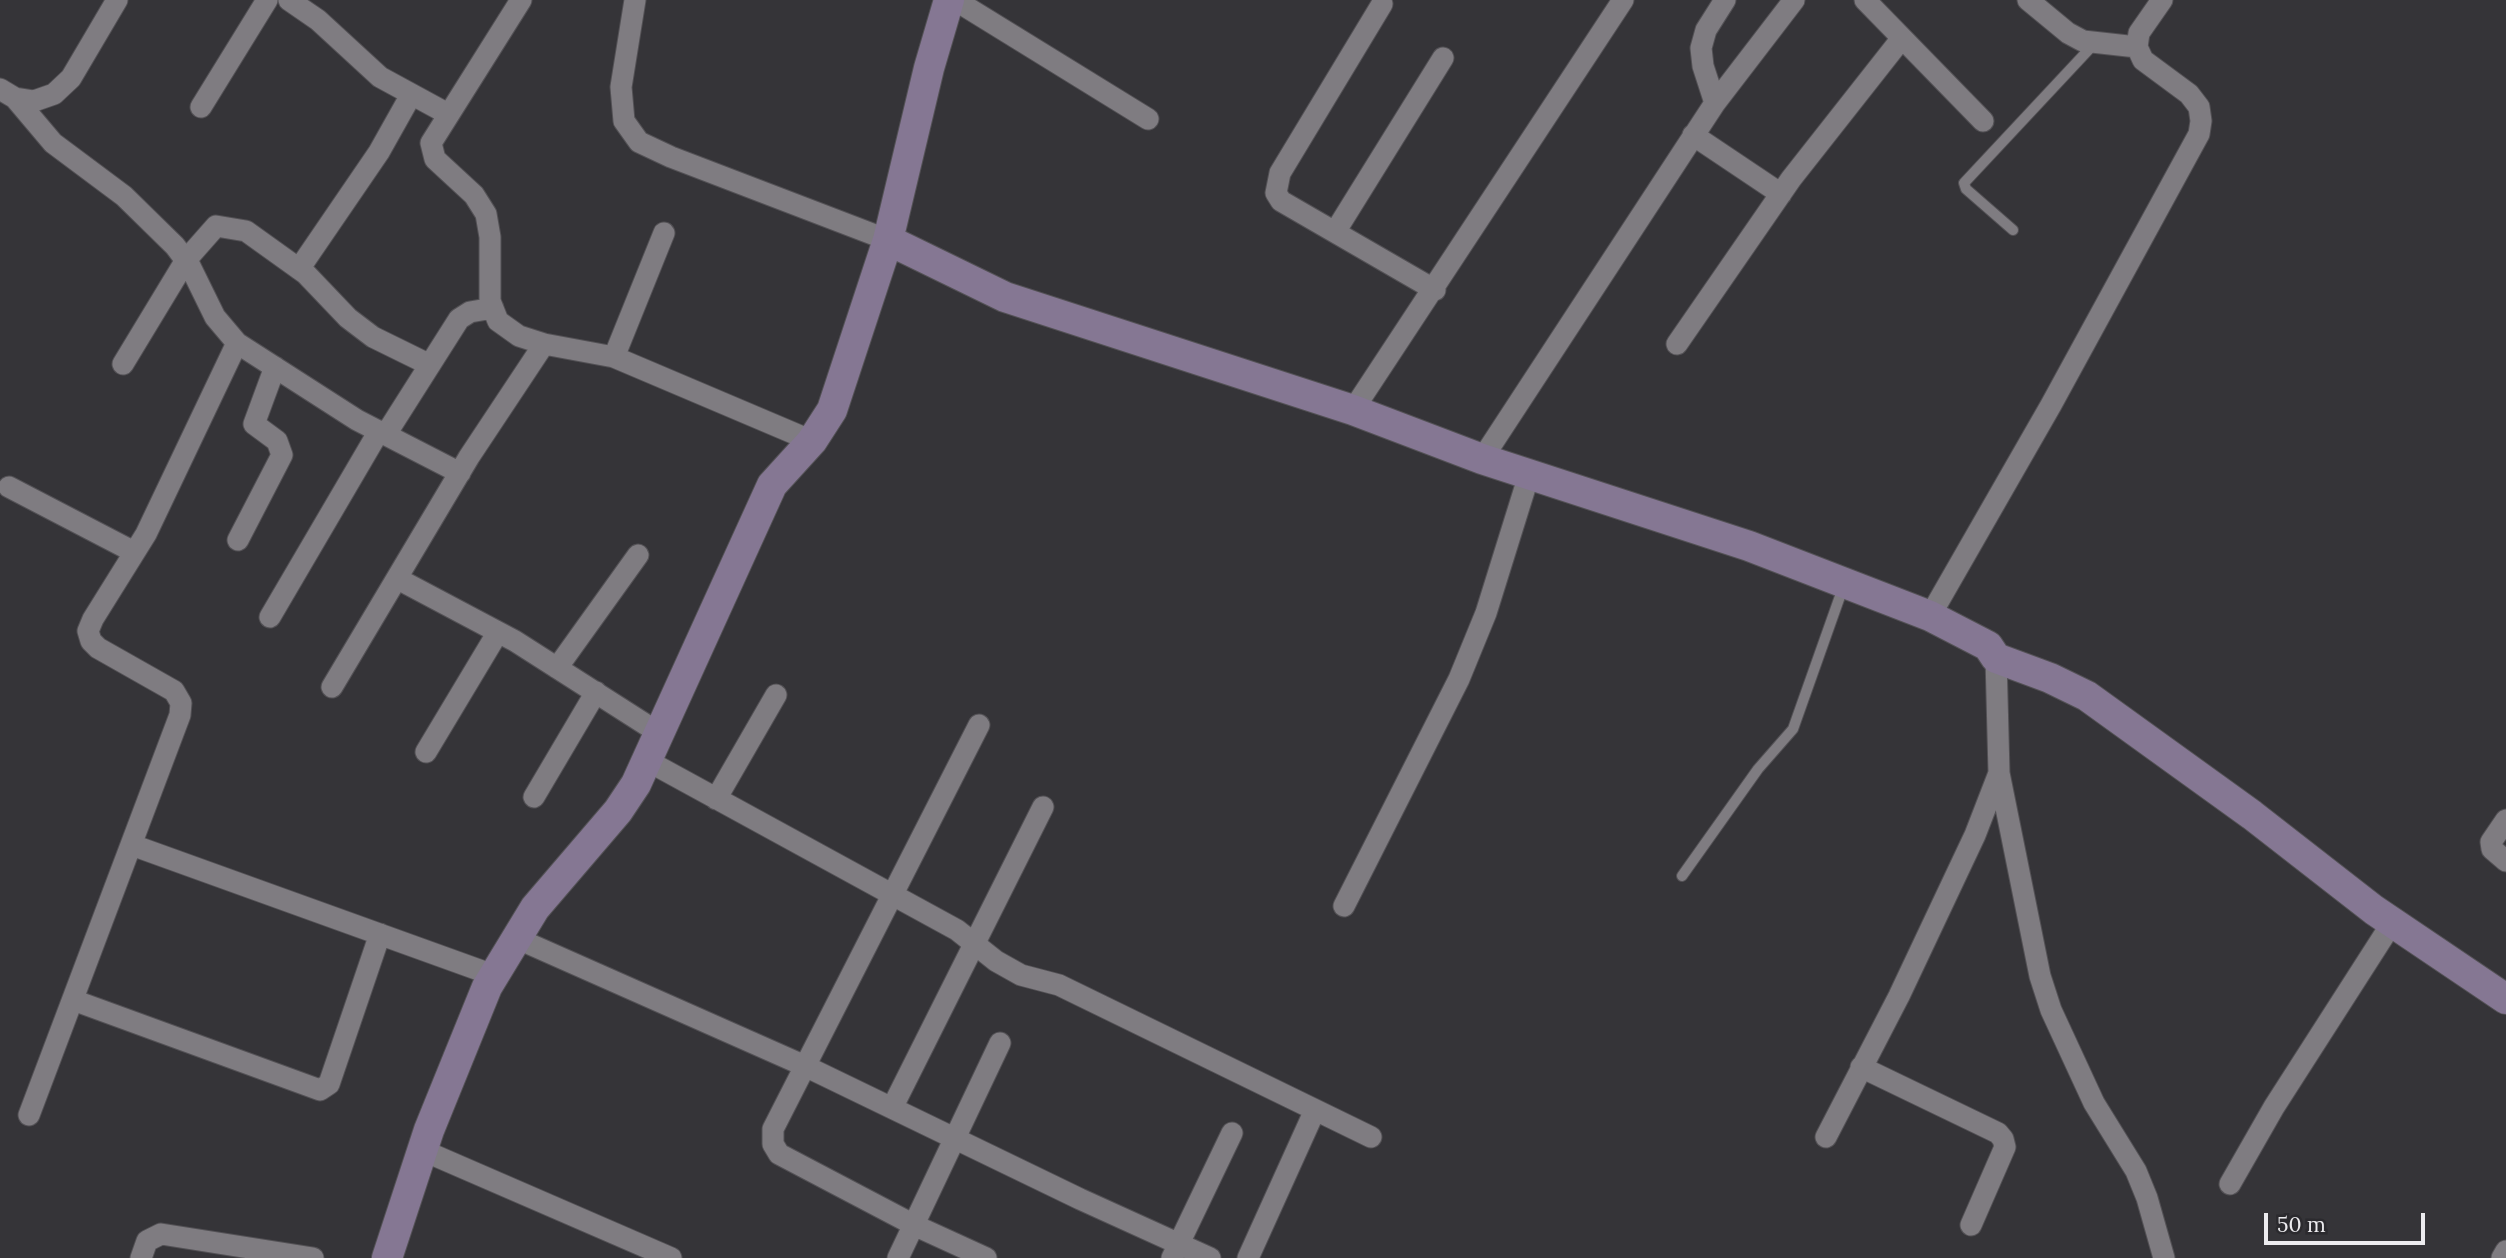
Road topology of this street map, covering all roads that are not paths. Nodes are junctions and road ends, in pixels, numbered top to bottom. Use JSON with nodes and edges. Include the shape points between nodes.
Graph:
{"nodes":[{"id":1,"x":117,"y":0,"type":"edge"},
{"id":2,"x":267,"y":0,"type":"edge"},
{"id":3,"x":289,"y":0,"type":"edge"},
{"id":4,"x":521,"y":0,"type":"edge"},
{"id":5,"x":635,"y":0,"type":"edge"},
{"id":6,"x":950,"y":0,"type":"edge"},
{"id":7,"x":955,"y":0,"type":"edge"},
{"id":8,"x":1623,"y":0,"type":"edge"},
{"id":9,"x":1725,"y":0,"type":"edge"},
{"id":10,"x":1794,"y":0,"type":"edge"},
{"id":11,"x":1865,"y":0,"type":"edge"},
{"id":12,"x":2028,"y":0,"type":"edge"},
{"id":13,"x":2162,"y":0,"type":"edge"},
{"id":14,"x":1382,"y":4,"type":"dead end"},
{"id":15,"x":1902,"y":38,"type":"junction"},
{"id":16,"x":2094,"y":44,"type":"junction"},
{"id":17,"x":2137,"y":47,"type":"junction"},
{"id":18,"x":1443,"y":58,"type":"dead end"},
{"id":19,"x":8,"y":94,"type":"edge"},
{"id":20,"x":411,"y":96,"type":"junction"},
{"id":21,"x":1715,"y":103,"type":"junction"},
{"id":22,"x":201,"y":107,"type":"dead end"},
{"id":23,"x":449,"y":114,"type":"junction"},
{"id":24,"x":1148,"y":119,"type":"dead end"},
{"id":25,"x":1983,"y":121,"type":"dead end"},
{"id":26,"x":1693,"y":135,"type":"junction"},
{"id":27,"x":1781,"y":194,"type":"junction"},
{"id":28,"x":2013,"y":230,"type":"dead end"},
{"id":29,"x":1335,"y":232,"type":"junction"},
{"id":30,"x":664,"y":233,"type":"dead end"},
{"id":31,"x":888,"y":240,"type":"junction"},
{"id":32,"x":186,"y":260,"type":"junction"},
{"id":33,"x":299,"y":269,"type":"junction"},
{"id":34,"x":1435,"y":290,"type":"junction"},
{"id":35,"x":493,"y":308,"type":"junction"},
{"id":36,"x":237,"y":343,"type":"junction"},
{"id":37,"x":544,"y":344,"type":"junction"},
{"id":38,"x":1677,"y":344,"type":"dead end"},
{"id":39,"x":614,"y":357,"type":"junction"},
{"id":40,"x":123,"y":364,"type":"dead end"},
{"id":41,"x":430,"y":365,"type":"junction"},
{"id":42,"x":275,"y":366,"type":"junction"},
{"id":43,"x":1353,"y":410,"type":"junction"},
{"id":44,"x":383,"y":433,"type":"junction"},
{"id":45,"x":812,"y":441,"type":"junction"},
{"id":46,"x":1482,"y":460,"type":"junction"},
{"id":47,"x":460,"y":473,"type":"junction"},
{"id":48,"x":1530,"y":474,"type":"junction"},
{"id":49,"x":9,"y":487,"type":"dead end"},
{"id":50,"x":238,"y":540,"type":"dead end"},
{"id":51,"x":134,"y":552,"type":"junction"},
{"id":52,"x":638,"y":555,"type":"dead end"},
{"id":53,"x":398,"y":579,"type":"junction"},
{"id":54,"x":1846,"y":582,"type":"junction"},
{"id":55,"x":270,"y":617,"type":"dead end"},
{"id":56,"x":1930,"y":617,"type":"junction"},
{"id":57,"x":498,"y":632,"type":"junction"},
{"id":58,"x":1996,"y":658,"type":"junction"},
{"id":59,"x":557,"y":668,"type":"junction"},
{"id":60,"x":332,"y":687,"type":"dead end"},
{"id":61,"x":596,"y":692,"type":"junction"},
{"id":62,"x":776,"y":695,"type":"dead end"},
{"id":63,"x":979,"y":725,"type":"dead end"},
{"id":64,"x":659,"y":733,"type":"junction"},
{"id":65,"x":426,"y":752,"type":"dead end"},
{"id":66,"x":646,"y":760,"type":"junction"},
{"id":67,"x":1999,"y":774,"type":"junction"},
{"id":68,"x":534,"y":797,"type":"dead end"},
{"id":69,"x":716,"y":799,"type":"junction"},
{"id":70,"x":1043,"y":807,"type":"dead end"},
{"id":71,"x":2506,"y":820,"type":"edge"},
{"id":72,"x":132,"y":845,"type":"junction"},
{"id":73,"x":2506,"y":861,"type":"edge"},
{"id":74,"x":1682,"y":876,"type":"dead end"},
{"id":75,"x":890,"y":894,"type":"junction"},
{"id":76,"x":1344,"y":906,"type":"dead end"},
{"id":77,"x":2392,"y":923,"type":"junction"},
{"id":78,"x":380,"y":934,"type":"junction"},
{"id":79,"x":516,"y":937,"type":"junction"},
{"id":80,"x":974,"y":943,"type":"junction"},
{"id":81,"x":493,"y":975,"type":"junction"},
{"id":82,"x":2506,"y":999,"type":"edge"},
{"id":83,"x":73,"y":1000,"type":"junction"},
{"id":84,"x":999,"y":1043,"type":"dead end"},
{"id":85,"x":805,"y":1066,"type":"junction"},
{"id":86,"x":1861,"y":1067,"type":"junction"},
{"id":87,"x":892,"y":1108,"type":"junction"},
{"id":88,"x":1315,"y":1110,"type":"junction"},
{"id":89,"x":29,"y":1115,"type":"dead end"},
{"id":90,"x":1232,"y":1133,"type":"dead end"},
{"id":91,"x":1371,"y":1137,"type":"dead end"},
{"id":92,"x":1826,"y":1137,"type":"dead end"},
{"id":93,"x":954,"y":1138,"type":"junction"},
{"id":94,"x":422,"y":1150,"type":"junction"},
{"id":95,"x":2230,"y":1184,"type":"dead end"},
{"id":96,"x":1971,"y":1225,"type":"dead end"},
{"id":97,"x":916,"y":1226,"type":"junction"},
{"id":98,"x":1175,"y":1251,"type":"edge"},
{"id":99,"x":2506,"y":1251,"type":"edge"},
{"id":100,"x":141,"y":1258,"type":"edge"},
{"id":101,"x":313,"y":1258,"type":"edge"},
{"id":102,"x":387,"y":1258,"type":"edge"},
{"id":103,"x":671,"y":1258,"type":"edge"},
{"id":104,"x":898,"y":1258,"type":"edge"},
{"id":105,"x":986,"y":1258,"type":"edge"},
{"id":106,"x":1210,"y":1258,"type":"edge"},
{"id":107,"x":1248,"y":1258,"type":"edge"},
{"id":108,"x":2164,"y":1258,"type":"edge"},
{"id":109,"x":2502,"y":1258,"type":"edge"}],
"edges":[{"from":1,"to":19,"type":"street","via":[[71,78],[54,94],[34,101]]},
{"from":2,"to":22,"type":"street"},
{"from":3,"to":20,"type":"street","via":[[380,77]]},
{"from":4,"to":23,"type":"street"},
{"from":5,"to":31,"type":"street","via":[[621,87],[624,121],[639,142]]},
{"from":6,"to":31,"type":"street"},
{"from":7,"to":24,"type":"street"},
{"from":8,"to":34,"type":"street"},
{"from":9,"to":21,"type":"street","via":[[1706,30],[1701,48]]},
{"from":10,"to":21,"type":"street"},
{"from":11,"to":15,"type":"street"},
{"from":12,"to":16,"type":"street","via":[[2068,33]]},
{"from":13,"to":17,"type":"street","via":[[2139,33]]},
{"from":14,"to":29,"type":"street","via":[[1275,184],[1280,201]]},
{"from":15,"to":25,"type":"street"},
{"from":15,"to":27,"type":"street"},
{"from":16,"to":17,"type":"street"},
{"from":16,"to":28,"type":"lane","via":[[1964,183]]},
{"from":17,"to":56,"type":"street","via":[[2143,60],[2189,94],[2199,107],[2199,134]]},
{"from":18,"to":29,"type":"street"},
{"from":19,"to":32,"type":"street","via":[[43,133],[124,196]]},
{"from":20,"to":23,"type":"street"},
{"from":20,"to":33,"type":"street","via":[[379,152]]},
{"from":21,"to":26,"type":"street"},
{"from":23,"to":35,"type":"street","via":[[435,133],[430,152],[474,195],[486,214]]},
{"from":26,"to":27,"type":"street"},
{"from":26,"to":46,"type":"street"},
{"from":27,"to":38,"type":"street"},
{"from":29,"to":34,"type":"street"},
{"from":30,"to":39,"type":"street"},
{"from":31,"to":43,"type":"street","via":[[1005,297]]},
{"from":31,"to":45,"type":"street","via":[[835,401]]},
{"from":32,"to":33,"type":"street","via":[[216,226],[246,231]]},
{"from":32,"to":36,"type":"street","via":[[215,317]]},
{"from":32,"to":40,"type":"street"},
{"from":33,"to":41,"type":"street","via":[[373,337]]},
{"from":34,"to":43,"type":"street"},
{"from":35,"to":37,"type":"street","via":[[498,321],[519,336]]},
{"from":35,"to":41,"type":"street","via":[[465,314]]},
{"from":36,"to":42,"type":"street"},
{"from":36,"to":51,"type":"street"},
{"from":37,"to":39,"type":"street"},
{"from":37,"to":47,"type":"street"},
{"from":39,"to":45,"type":"street"},
{"from":41,"to":44,"type":"street"},
{"from":42,"to":44,"type":"street"},
{"from":42,"to":50,"type":"street","via":[[254,424],[277,441],[282,455]]},
{"from":43,"to":46,"type":"street"},
{"from":44,"to":47,"type":"street"},
{"from":44,"to":55,"type":"street"},
{"from":45,"to":64,"type":"street","via":[[772,485]]},
{"from":46,"to":48,"type":"street"},
{"from":47,"to":53,"type":"street"},
{"from":48,"to":54,"type":"street"},
{"from":48,"to":76,"type":"street","via":[[1486,613],[1459,679]]},
{"from":49,"to":51,"type":"street"},
{"from":51,"to":72,"type":"street","via":[[93,619],[88,631],[91,641],[159,680],[181,703]]},
{"from":52,"to":59,"type":"street"},
{"from":53,"to":57,"type":"street"},
{"from":53,"to":60,"type":"street"},
{"from":54,"to":56,"type":"street"},
{"from":54,"to":74,"type":"lane","via":[[1793,729],[1758,769]]},
{"from":56,"to":58,"type":"street","via":[[1988,646]]},
{"from":57,"to":59,"type":"street"},
{"from":57,"to":65,"type":"street"},
{"from":58,"to":67,"type":"street"},
{"from":58,"to":77,"type":"street","via":[[2087,696]]},
{"from":59,"to":61,"type":"street"},
{"from":61,"to":64,"type":"street"},
{"from":61,"to":68,"type":"street"},
{"from":62,"to":69,"type":"street"},
{"from":63,"to":75,"type":"street"},
{"from":64,"to":66,"type":"street"},
{"from":66,"to":69,"type":"street"},
{"from":66,"to":79,"type":"street","via":[[618,811]]},
{"from":67,"to":86,"type":"street","via":[[1969,847]]},
{"from":67,"to":108,"type":"street","via":[[2040,976],[2094,1103],[2136,1171]]},
{"from":69,"to":75,"type":"street"},
{"from":70,"to":80,"type":"street"},
{"from":71,"to":73,"type":"street","via":[[2491,842],[2492,849]]},
{"from":72,"to":78,"type":"street"},
{"from":72,"to":83,"type":"street"},
{"from":75,"to":80,"type":"street"},
{"from":75,"to":85,"type":"street"},
{"from":77,"to":82,"type":"street"},
{"from":77,"to":95,"type":"street"},
{"from":78,"to":81,"type":"street"},
{"from":78,"to":83,"type":"street","via":[[329,1084],[320,1090]]},
{"from":79,"to":81,"type":"street"},
{"from":79,"to":85,"type":"street"},
{"from":80,"to":87,"type":"street"},
{"from":80,"to":88,"type":"street","via":[[1021,975],[1059,985]]},
{"from":81,"to":94,"type":"street"},
{"from":83,"to":89,"type":"street"},
{"from":84,"to":93,"type":"street"},
{"from":85,"to":87,"type":"street"},
{"from":85,"to":97,"type":"street","via":[[773,1129],[773,1144],[779,1154]]},
{"from":86,"to":92,"type":"street"},
{"from":86,"to":96,"type":"street","via":[[2003,1139],[2004,1147]]},
{"from":87,"to":93,"type":"street"},
{"from":88,"to":91,"type":"street"},
{"from":88,"to":107,"type":"street"},
{"from":90,"to":98,"type":"street"},
{"from":93,"to":97,"type":"street"},
{"from":93,"to":98,"type":"street"},
{"from":94,"to":102,"type":"street"},
{"from":94,"to":103,"type":"street"},
{"from":97,"to":104,"type":"street"},
{"from":97,"to":105,"type":"street"},
{"from":98,"to":106,"type":"street"},
{"from":99,"to":109,"type":"street"},
{"from":100,"to":101,"type":"street","via":[[147,1241],[161,1234]]}]}
